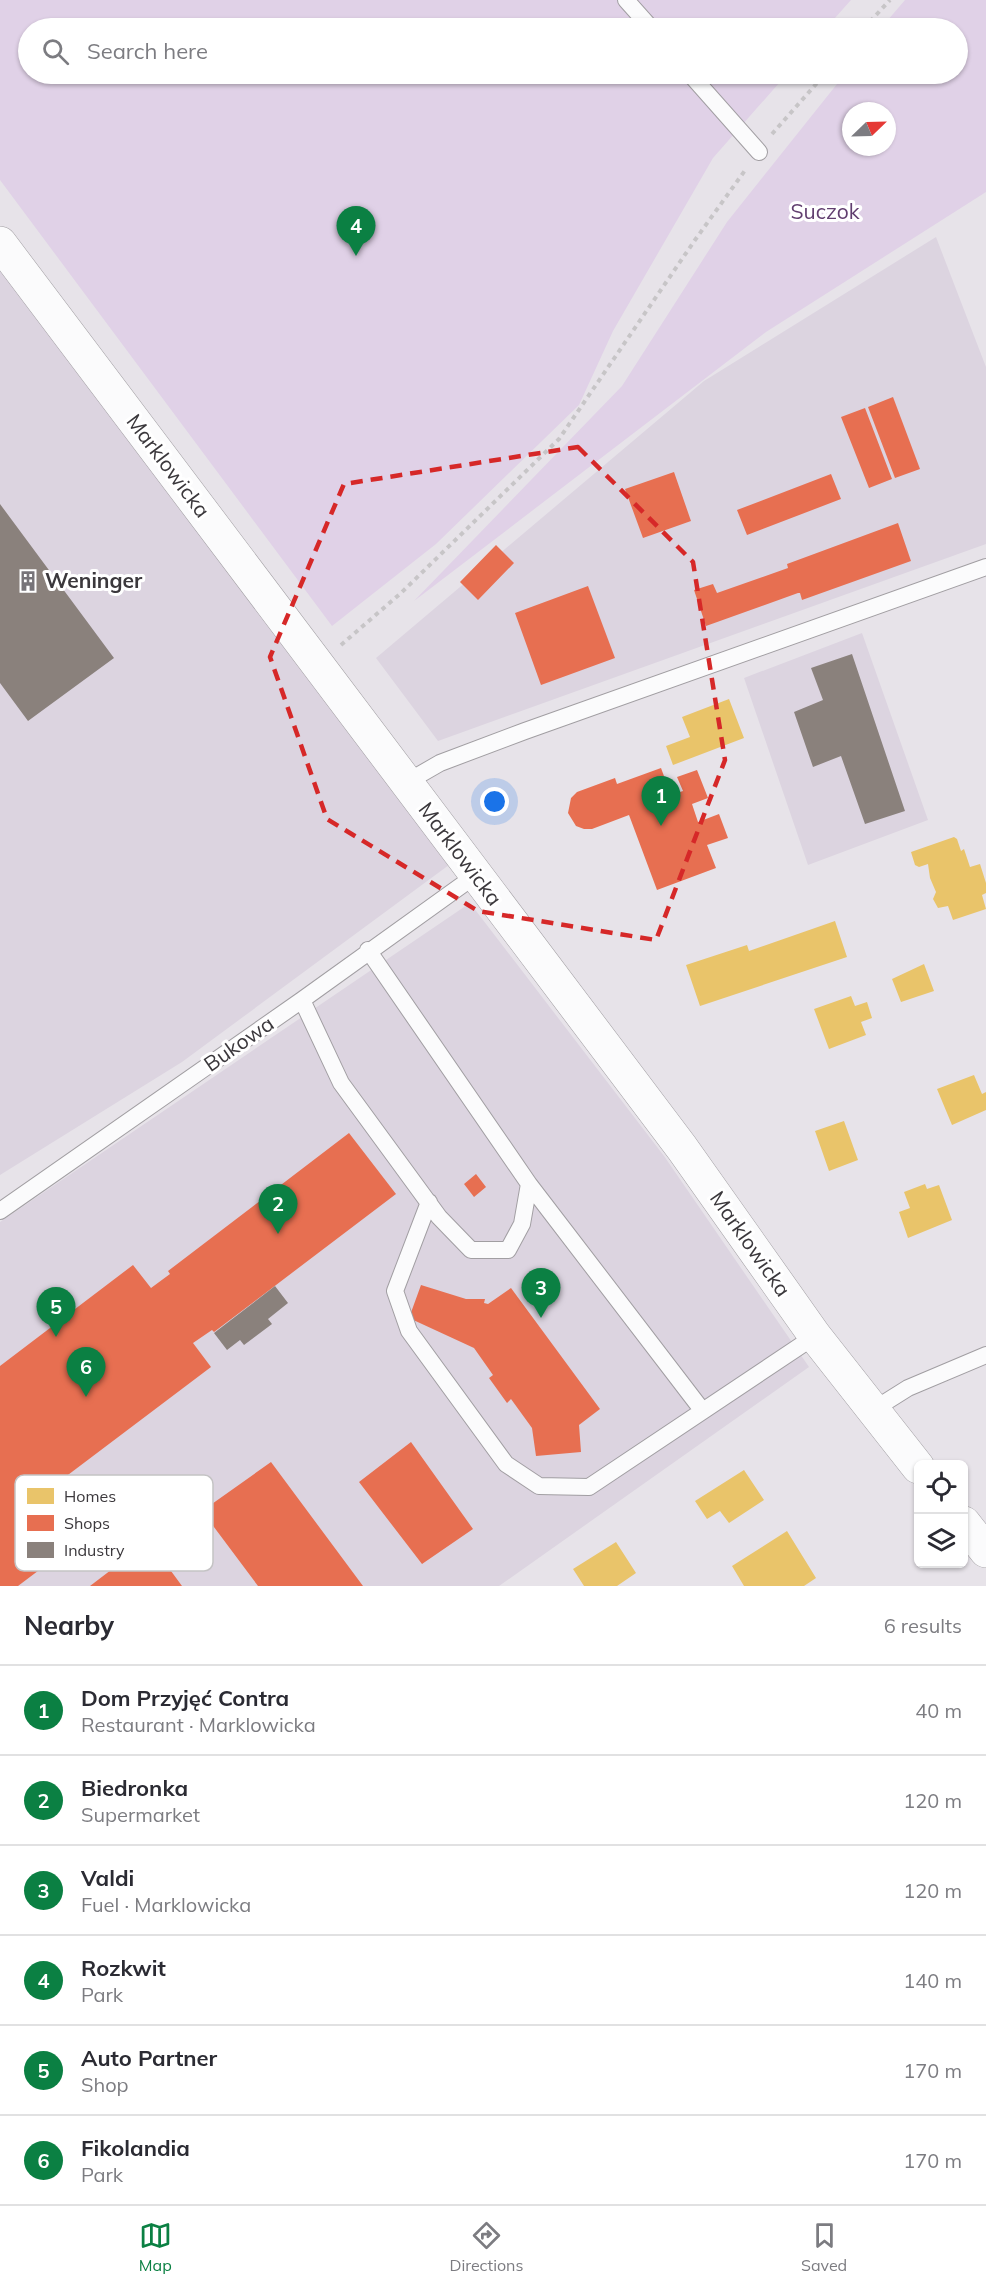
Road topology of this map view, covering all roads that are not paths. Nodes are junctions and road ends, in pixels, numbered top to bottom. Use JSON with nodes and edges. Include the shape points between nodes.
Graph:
{"nodes":[{"id":1,"x":626,"y":0,"type":"edge"},
{"id":2,"x":642,"y":18,"type":"edge"},
{"id":3,"x":699,"y":84,"type":"edge"},
{"id":4,"x":759,"y":152,"type":"road end"},
{"id":5,"x":0,"y":243,"type":"edge"},
{"id":6,"x":986,"y":567,"type":"edge"},
{"id":7,"x":406,"y":782,"type":"junction"},
{"id":8,"x":476,"y":875,"type":"junction"},
{"id":9,"x":368,"y":950,"type":"junction"},
{"id":10,"x":302,"y":1000,"type":"junction"},
{"id":11,"x":529,"y":1184,"type":"junction"},
{"id":12,"x":429,"y":1202,"type":"junction"},
{"id":13,"x":0,"y":1211,"type":"edge"},
{"id":14,"x":815,"y":1336,"type":"junction"},
{"id":15,"x":986,"y":1355,"type":"edge"},
{"id":16,"x":702,"y":1410,"type":"junction"},
{"id":17,"x":873,"y":1410,"type":"junction"},
{"id":18,"x":914,"y":1462,"type":"edge"},
{"id":19,"x":968,"y":1529,"type":"edge"},
{"id":20,"x":986,"y":1551,"type":"edge"}],
"edges":[{"from":1,"to":2,"type":"lane"},
{"from":3,"to":4,"type":"lane"},
{"from":5,"to":7,"type":"main road","name":"Marklowicka"},
{"from":6,"to":7,"type":"lane","via":[[525,731],[440,763]]},
{"from":7,"to":8,"type":"main road","name":"Marklowicka"},
{"from":8,"to":9,"type":"lane","name":"Bukowa"},
{"from":8,"to":14,"type":"main road","name":"Marklowicka","via":[[682,1148]]},
{"from":9,"to":10,"type":"lane","name":"Bukowa"},
{"from":9,"to":11,"type":"lane"},
{"from":10,"to":12,"type":"lane","via":[[340,1083]]},
{"from":10,"to":13,"type":"lane","name":"Bukowa"},
{"from":11,"to":12,"type":"lane","via":[[522,1224],[508,1250],[471,1250]]},
{"from":11,"to":16,"type":"lane"},
{"from":12,"to":16,"type":"lane","via":[[395,1291],[409,1331],[506,1464],[539,1486],[589,1487]]},
{"from":14,"to":16,"type":"lane"},
{"from":14,"to":17,"type":"main road","name":"Marklowicka"},
{"from":15,"to":17,"type":"lane","via":[[908,1388]]},
{"from":17,"to":18,"type":"main road","name":"Marklowicka"},
{"from":19,"to":20,"type":"main road"}]}
